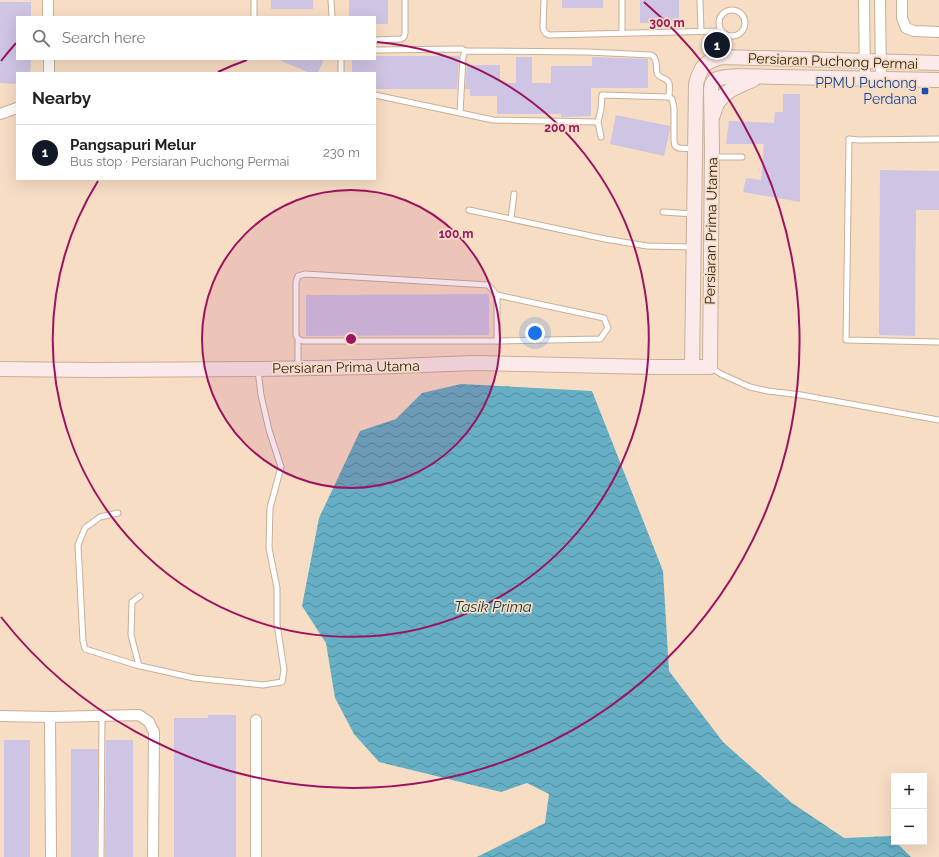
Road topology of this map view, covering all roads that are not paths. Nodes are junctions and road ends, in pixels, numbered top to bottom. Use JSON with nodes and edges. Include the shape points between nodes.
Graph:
{"nodes":[{"id":1,"x":48,"y":0,"type":"edge"},
{"id":2,"x":254,"y":0,"type":"edge"},
{"id":3,"x":331,"y":0,"type":"edge"},
{"id":4,"x":406,"y":0,"type":"edge"},
{"id":5,"x":544,"y":0,"type":"edge"},
{"id":6,"x":622,"y":0,"type":"edge"},
{"id":7,"x":700,"y":0,"type":"edge"},
{"id":8,"x":864,"y":0,"type":"edge"},
{"id":9,"x":880,"y":0,"type":"edge"},
{"id":10,"x":902,"y":0,"type":"edge"},
{"id":11,"x":48,"y":16,"type":"edge"},
{"id":12,"x":254,"y":16,"type":"edge"},
{"id":13,"x":332,"y":16,"type":"edge"},
{"id":14,"x":721,"y":31,"type":"junction"},
{"id":15,"x":700,"y":32,"type":"junction"},
{"id":16,"x":939,"y":32,"type":"edge"},
{"id":17,"x":622,"y":33,"type":"junction"},
{"id":18,"x":376,"y":40,"type":"edge"},
{"id":19,"x":376,"y":50,"type":"edge"},
{"id":20,"x":465,"y":51,"type":"junction"},
{"id":21,"x":48,"y":60,"type":"edge"},
{"id":22,"x":341,"y":60,"type":"edge"},
{"id":23,"x":865,"y":62,"type":"junction"},
{"id":24,"x":881,"y":62,"type":"junction"},
{"id":25,"x":939,"y":64,"type":"edge"},
{"id":26,"x":704,"y":65,"type":"junction"},
{"id":27,"x":49,"y":72,"type":"edge"},
{"id":28,"x":341,"y":72,"type":"edge"},
{"id":29,"x":760,"y":77,"type":"junction"},
{"id":30,"x":865,"y":79,"type":"junction"},
{"id":31,"x":881,"y":79,"type":"junction"},
{"id":32,"x":715,"y":80,"type":"junction"},
{"id":33,"x":939,"y":80,"type":"edge"},
{"id":34,"x":376,"y":95,"type":"edge"},
{"id":35,"x":669,"y":97,"type":"junction"},
{"id":36,"x":16,"y":108,"type":"edge"},
{"id":37,"x":460,"y":113,"type":"junction"},
{"id":38,"x":0,"y":114,"type":"edge"},
{"id":39,"x":712,"y":118,"type":"junction"},
{"id":40,"x":598,"y":122,"type":"junction"},
{"id":41,"x":601,"y":137,"type":"dead end"},
{"id":42,"x":939,"y":139,"type":"edge"},
{"id":43,"x":695,"y":149,"type":"junction"},
{"id":44,"x":712,"y":153,"type":"junction"},
{"id":45,"x":742,"y":157,"type":"dead end"},
{"id":46,"x":514,"y":194,"type":"dead end"},
{"id":47,"x":469,"y":210,"type":"dead end"},
{"id":48,"x":663,"y":212,"type":"dead end"},
{"id":49,"x":695,"y":214,"type":"junction"},
{"id":50,"x":511,"y":218,"type":"junction"},
{"id":51,"x":694,"y":247,"type":"junction"},
{"id":52,"x":497,"y":296,"type":"junction"},
{"id":53,"x":298,"y":339,"type":"junction"},
{"id":54,"x":497,"y":341,"type":"junction"},
{"id":55,"x":939,"y":342,"type":"edge"},
{"id":56,"x":692,"y":366,"type":"junction"},
{"id":57,"x":710,"y":367,"type":"junction"},
{"id":58,"x":298,"y":368,"type":"junction"},
{"id":59,"x":0,"y":369,"type":"edge"},
{"id":60,"x":258,"y":369,"type":"junction"},
{"id":61,"x":939,"y":420,"type":"edge"},
{"id":62,"x":118,"y":513,"type":"dead end"},
{"id":63,"x":140,"y":596,"type":"dead end"},
{"id":64,"x":139,"y":666,"type":"junction"},
{"id":65,"x":0,"y":716,"type":"edge"},
{"id":66,"x":102,"y":716,"type":"junction"},
{"id":67,"x":50,"y":717,"type":"junction"},
{"id":68,"x":256,"y":720,"type":"dead end"},
{"id":69,"x":51,"y":857,"type":"edge"},
{"id":70,"x":101,"y":857,"type":"edge"},
{"id":71,"x":153,"y":857,"type":"edge"},
{"id":72,"x":256,"y":857,"type":"edge"}],
"edges":[{"from":1,"to":11,"type":"street"},
{"from":2,"to":12,"type":"lane"},
{"from":3,"to":13,"type":"lane"},
{"from":4,"to":18,"type":"lane","via":[[404,37]]},
{"from":5,"to":17,"type":"lane","via":[[543,28],[549,35]]},
{"from":6,"to":17,"type":"lane"},
{"from":7,"to":15,"type":"lane"},
{"from":8,"to":23,"type":"street"},
{"from":9,"to":24,"type":"street"},
{"from":10,"to":16,"type":"street","via":[[902,18],[906,28],[914,31]]},
{"from":14,"to":14,"type":"lane","via":[[719,22],[726,11],[735,10],[745,18],[745,27],[740,34],[728,36]]},
{"from":14,"to":15,"type":"lane"},
{"from":15,"to":17,"type":"lane"},
{"from":19,"to":20,"type":"lane"},
{"from":20,"to":35,"type":"lane","via":[[651,55],[654,57],[658,76],[668,82]]},
{"from":20,"to":37,"type":"lane"},
{"from":21,"to":27,"type":"street"},
{"from":22,"to":28,"type":"lane"},
{"from":23,"to":24,"type":"main road","name":"Persiaran Puchong Permai"},
{"from":23,"to":26,"type":"main road","name":"Persiaran Puchong Permai","via":[[722,57]]},
{"from":23,"to":30,"type":"street"},
{"from":24,"to":25,"type":"main road","name":"Persiaran Puchong Permai"},
{"from":24,"to":31,"type":"street"},
{"from":26,"to":32,"type":"main road"},
{"from":26,"to":43,"type":"main road","name":"Persiaran Prima Utama","via":[[696,84]]},
{"from":29,"to":30,"type":"main road","name":"Persiaran Puchong Permai"},
{"from":29,"to":32,"type":"main road","name":"Persiaran Puchong Permai","via":[[725,77]]},
{"from":29,"to":39,"type":"main road","via":[[732,89],[719,101]]},
{"from":30,"to":31,"type":"main road","name":"Persiaran Puchong Permai"},
{"from":31,"to":33,"type":"main road","name":"Persiaran Puchong Permai"},
{"from":32,"to":39,"type":"main road","name":"Persiaran Prima Utama","via":[[711,89]]},
{"from":34,"to":37,"type":"lane"},
{"from":35,"to":40,"type":"lane","via":[[602,95]]},
{"from":35,"to":43,"type":"lane","via":[[674,108],[675,146]]},
{"from":36,"to":38,"type":"street"},
{"from":37,"to":40,"type":"lane","via":[[493,120]]},
{"from":39,"to":44,"type":"main road","name":"Persiaran Prima Utama"},
{"from":40,"to":41,"type":"lane"},
{"from":42,"to":55,"type":"lane","via":[[849,139],[846,340]]},
{"from":43,"to":44,"type":"main road"},
{"from":43,"to":49,"type":"main road","name":"Persiaran Prima Utama"},
{"from":44,"to":45,"type":"lane"},
{"from":44,"to":57,"type":"main road","name":"Persiaran Prima Utama"},
{"from":46,"to":50,"type":"lane"},
{"from":47,"to":50,"type":"lane"},
{"from":48,"to":49,"type":"lane"},
{"from":49,"to":51,"type":"main road","name":"Persiaran Prima Utama"},
{"from":50,"to":51,"type":"lane","via":[[647,246]]},
{"from":51,"to":56,"type":"main road","name":"Persiaran Prima Utama"},
{"from":52,"to":53,"type":"lane","via":[[488,285],[305,274],[298,276],[296,282]]},
{"from":52,"to":54,"type":"lane"},
{"from":52,"to":54,"type":"lane","via":[[604,318],[608,328],[600,339]]},
{"from":53,"to":54,"type":"lane"},
{"from":53,"to":58,"type":"lane"},
{"from":56,"to":57,"type":"main road","name":"Persiaran Prima Utama"},
{"from":56,"to":58,"type":"main road","name":"Persiaran Prima Utama","via":[[474,364]]},
{"from":57,"to":61,"type":"lane","via":[[750,387]]},
{"from":58,"to":60,"type":"main road","name":"Persiaran Prima Utama"},
{"from":59,"to":60,"type":"main road","name":"Persiaran Prima Utama"},
{"from":60,"to":64,"type":"lane","via":[[260,395],[281,467],[270,508],[269,548],[276,588],[276,624],[284,670],[282,682],[263,685],[194,678]]},
{"from":62,"to":64,"type":"lane","via":[[100,517],[85,528],[78,545],[83,640],[85,649]]},
{"from":63,"to":64,"type":"lane","via":[[132,602],[131,635]]},
{"from":65,"to":67,"type":"street"},
{"from":66,"to":67,"type":"street"},
{"from":66,"to":70,"type":"lane"},
{"from":66,"to":71,"type":"street","via":[[140,716],[149,722],[154,732]]},
{"from":67,"to":69,"type":"street"},
{"from":68,"to":72,"type":"street"}]}
